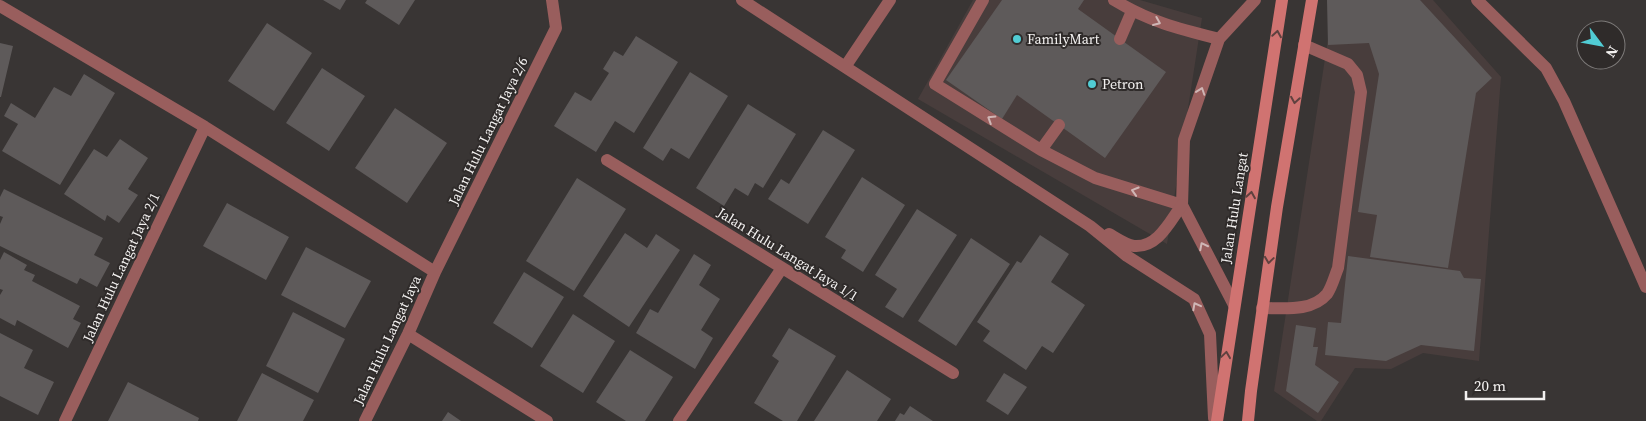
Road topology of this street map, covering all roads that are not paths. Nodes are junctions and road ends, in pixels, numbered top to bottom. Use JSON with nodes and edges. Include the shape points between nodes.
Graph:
{"nodes":[{"id":1,"x":552,"y":0,"type":"edge"},
{"id":2,"x":742,"y":0,"type":"edge"},
{"id":3,"x":890,"y":0,"type":"edge"},
{"id":4,"x":983,"y":0,"type":"edge"},
{"id":5,"x":1114,"y":0,"type":"edge"},
{"id":6,"x":1255,"y":0,"type":"edge"},
{"id":7,"x":1282,"y":0,"type":"edge"},
{"id":8,"x":1312,"y":0,"type":"edge"},
{"id":9,"x":1477,"y":0,"type":"edge"},
{"id":10,"x":0,"y":6,"type":"edge"},
{"id":11,"x":1132,"y":12,"type":"junction"},
{"id":12,"x":1120,"y":39,"type":"dead end"},
{"id":13,"x":1219,"y":39,"type":"junction"},
{"id":14,"x":1304,"y":45,"type":"junction"},
{"id":15,"x":845,"y":67,"type":"junction"},
{"id":16,"x":1059,"y":125,"type":"dead end"},
{"id":17,"x":205,"y":127,"type":"junction"},
{"id":18,"x":1041,"y":150,"type":"junction"},
{"id":19,"x":607,"y":160,"type":"dead end"},
{"id":20,"x":1182,"y":205,"type":"junction"},
{"id":21,"x":1090,"y":226,"type":"junction"},
{"id":22,"x":782,"y":268,"type":"junction"},
{"id":23,"x":435,"y":272,"type":"junction"},
{"id":24,"x":1646,"y":287,"type":"edge"},
{"id":25,"x":1234,"y":305,"type":"junction"},
{"id":26,"x":1262,"y":308,"type":"junction"},
{"id":27,"x":408,"y":334,"type":"junction"},
{"id":28,"x":953,"y":373,"type":"dead end"},
{"id":29,"x":65,"y":421,"type":"edge"},
{"id":30,"x":365,"y":421,"type":"edge"},
{"id":31,"x":547,"y":421,"type":"edge"},
{"id":32,"x":680,"y":421,"type":"edge"},
{"id":33,"x":1216,"y":421,"type":"edge"},
{"id":34,"x":1248,"y":421,"type":"edge"}],
"edges":[{"from":1,"to":23,"type":"street","name":"Jalan Hulu Langat Jaya 2/6","via":[[556,28]]},
{"from":2,"to":15,"type":"street"},
{"from":3,"to":15,"type":"street"},
{"from":18,"to":4,"type":"street","one_way":true,"via":[[935,84]]},
{"from":5,"to":11,"type":"street"},
{"from":6,"to":13,"type":"street"},
{"from":25,"to":7,"type":"main road","name":"Jalan Hulu Langat","one_way":true},
{"from":8,"to":14,"type":"main road"},
{"from":9,"to":24,"type":"street","via":[[1546,68],[1564,101]]},
{"from":10,"to":17,"type":"street"},
{"from":11,"to":12,"type":"street"},
{"from":11,"to":13,"type":"street","one_way":true,"via":[[1164,25]]},
{"from":20,"to":13,"type":"street","one_way":true,"via":[[1184,140]]},
{"from":14,"to":26,"type":"main road","one_way":true},
{"from":14,"to":26,"type":"street","via":[[1348,64],[1357,75],[1361,92],[1338,268],[1328,293],[1315,303],[1302,307]]},
{"from":15,"to":21,"type":"street"},
{"from":16,"to":18,"type":"street"},
{"from":17,"to":23,"type":"street"},
{"from":17,"to":29,"type":"street","name":"Jalan Hulu Langat Jaya 2/1"},
{"from":20,"to":18,"type":"street","one_way":true,"via":[[1095,178]]},
{"from":19,"to":22,"type":"street","name":"Jalan Hulu Langat Jaya 1/1"},
{"from":20,"to":21,"type":"street","via":[[1163,232],[1150,243],[1133,246]]},
{"from":25,"to":20,"type":"street","one_way":true},
{"from":33,"to":21,"type":"street","one_way":true,"via":[[1210,334],[1194,299],[1127,256]]},
{"from":22,"to":28,"type":"street","name":"Jalan Hulu Langat Jaya 1/1"},
{"from":22,"to":32,"type":"street"},
{"from":23,"to":27,"type":"street","name":"Jalan Hulu Langat Jaya"},
{"from":33,"to":25,"type":"main road","name":"Jalan Hulu Langat","one_way":true},
{"from":26,"to":34,"type":"main road"},
{"from":27,"to":30,"type":"street","name":"Jalan Hulu Langat Jaya"},
{"from":27,"to":31,"type":"street"}]}
